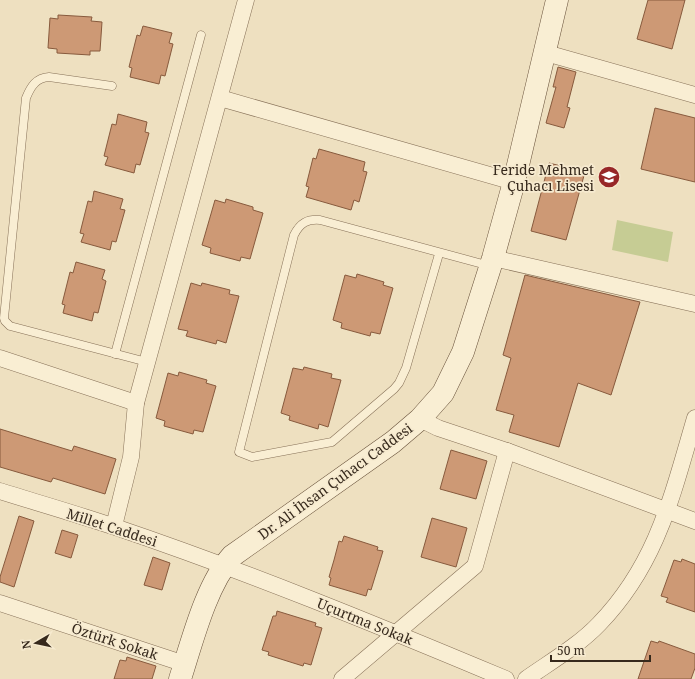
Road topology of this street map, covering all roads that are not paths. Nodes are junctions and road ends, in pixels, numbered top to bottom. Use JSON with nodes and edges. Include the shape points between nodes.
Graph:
{"nodes":[{"id":1,"x":239,"y":0,"type":"edge"},
{"id":2,"x":246,"y":0,"type":"edge"},
{"id":3,"x":557,"y":0,"type":"edge"},
{"id":4,"x":241,"y":21,"type":"junction"},
{"id":5,"x":200,"y":35,"type":"dead end"},
{"id":6,"x":546,"y":53,"type":"junction"},
{"id":7,"x":112,"y":86,"type":"dead end"},
{"id":8,"x":695,"y":95,"type":"edge"},
{"id":9,"x":220,"y":98,"type":"junction"},
{"id":10,"x":514,"y":182,"type":"junction"},
{"id":11,"x":439,"y":254,"type":"junction"},
{"id":12,"x":492,"y":262,"type":"junction"},
{"id":13,"x":695,"y":304,"type":"edge"},
{"id":14,"x":115,"y":354,"type":"junction"},
{"id":15,"x":0,"y":358,"type":"edge"},
{"id":16,"x":147,"y":362,"type":"junction"},
{"id":17,"x":136,"y":403,"type":"junction"},
{"id":18,"x":695,"y":418,"type":"edge"},
{"id":19,"x":420,"y":419,"type":"junction"},
{"id":20,"x":507,"y":451,"type":"junction"},
{"id":21,"x":0,"y":491,"type":"edge"},
{"id":22,"x":668,"y":510,"type":"junction"},
{"id":23,"x":695,"y":521,"type":"edge"},
{"id":24,"x":114,"y":526,"type":"junction"},
{"id":25,"x":224,"y":565,"type":"junction"},
{"id":26,"x":0,"y":603,"type":"edge"},
{"id":27,"x":397,"y":633,"type":"junction"},
{"id":28,"x":182,"y":672,"type":"edge"},
{"id":29,"x":342,"y":679,"type":"edge"},
{"id":30,"x":506,"y":679,"type":"edge"},
{"id":31,"x":526,"y":679,"type":"edge"}],
"edges":[{"from":1,"to":4,"type":"street"},
{"from":2,"to":4,"type":"street"},
{"from":3,"to":6,"type":"street","name":"Dr. Ali İhsan Çuhacı Caddesi"},
{"from":4,"to":9,"type":"street"},
{"from":5,"to":14,"type":"lane"},
{"from":6,"to":8,"type":"street"},
{"from":6,"to":10,"type":"street","name":"Dr. Ali İhsan Çuhacı Caddesi"},
{"from":7,"to":14,"type":"lane","via":[[49,76],[39,79],[29,90],[26,98],[4,321],[10,326]]},
{"from":9,"to":10,"type":"street"},
{"from":9,"to":16,"type":"street"},
{"from":10,"to":12,"type":"street","name":"Dr. Ali İhsan Çuhacı Caddesi"},
{"from":11,"to":11,"type":"lane","via":[[320,220],[302,223],[294,235],[239,452],[252,457],[332,442],[394,389],[406,368]]},
{"from":11,"to":12,"type":"lane"},
{"from":12,"to":13,"type":"street"},
{"from":12,"to":19,"type":"street","name":"Dr. Ali İhsan Çuhacı Caddesi","via":[[454,372],[443,393]]},
{"from":14,"to":16,"type":"lane"},
{"from":15,"to":17,"type":"street"},
{"from":16,"to":17,"type":"street"},
{"from":17,"to":24,"type":"street","via":[[130,457]]},
{"from":18,"to":22,"type":"street"},
{"from":19,"to":20,"type":"street","via":[[438,428]]},
{"from":19,"to":25,"type":"street","name":"Dr. Ali İhsan Çuhacı Caddesi","via":[[393,442],[241,548]]},
{"from":20,"to":22,"type":"street"},
{"from":20,"to":27,"type":"street","via":[[475,566]]},
{"from":21,"to":24,"type":"street","name":"Millet Caddesi"},
{"from":22,"to":23,"type":"street"},
{"from":22,"to":31,"type":"street","via":[[649,556],[619,602],[581,640]]},
{"from":24,"to":25,"type":"street","name":"Millet Caddesi"},
{"from":25,"to":27,"type":"street","name":"Uçurtma Sokak"},
{"from":25,"to":28,"type":"street","name":"Dr. Ali İhsan Çuhacı Caddesi","via":[[209,596]]},
{"from":26,"to":28,"type":"street","name":"Öztürk Sokak"},
{"from":27,"to":29,"type":"street"},
{"from":27,"to":30,"type":"street","name":"Uçurtma Sokak"}]}
